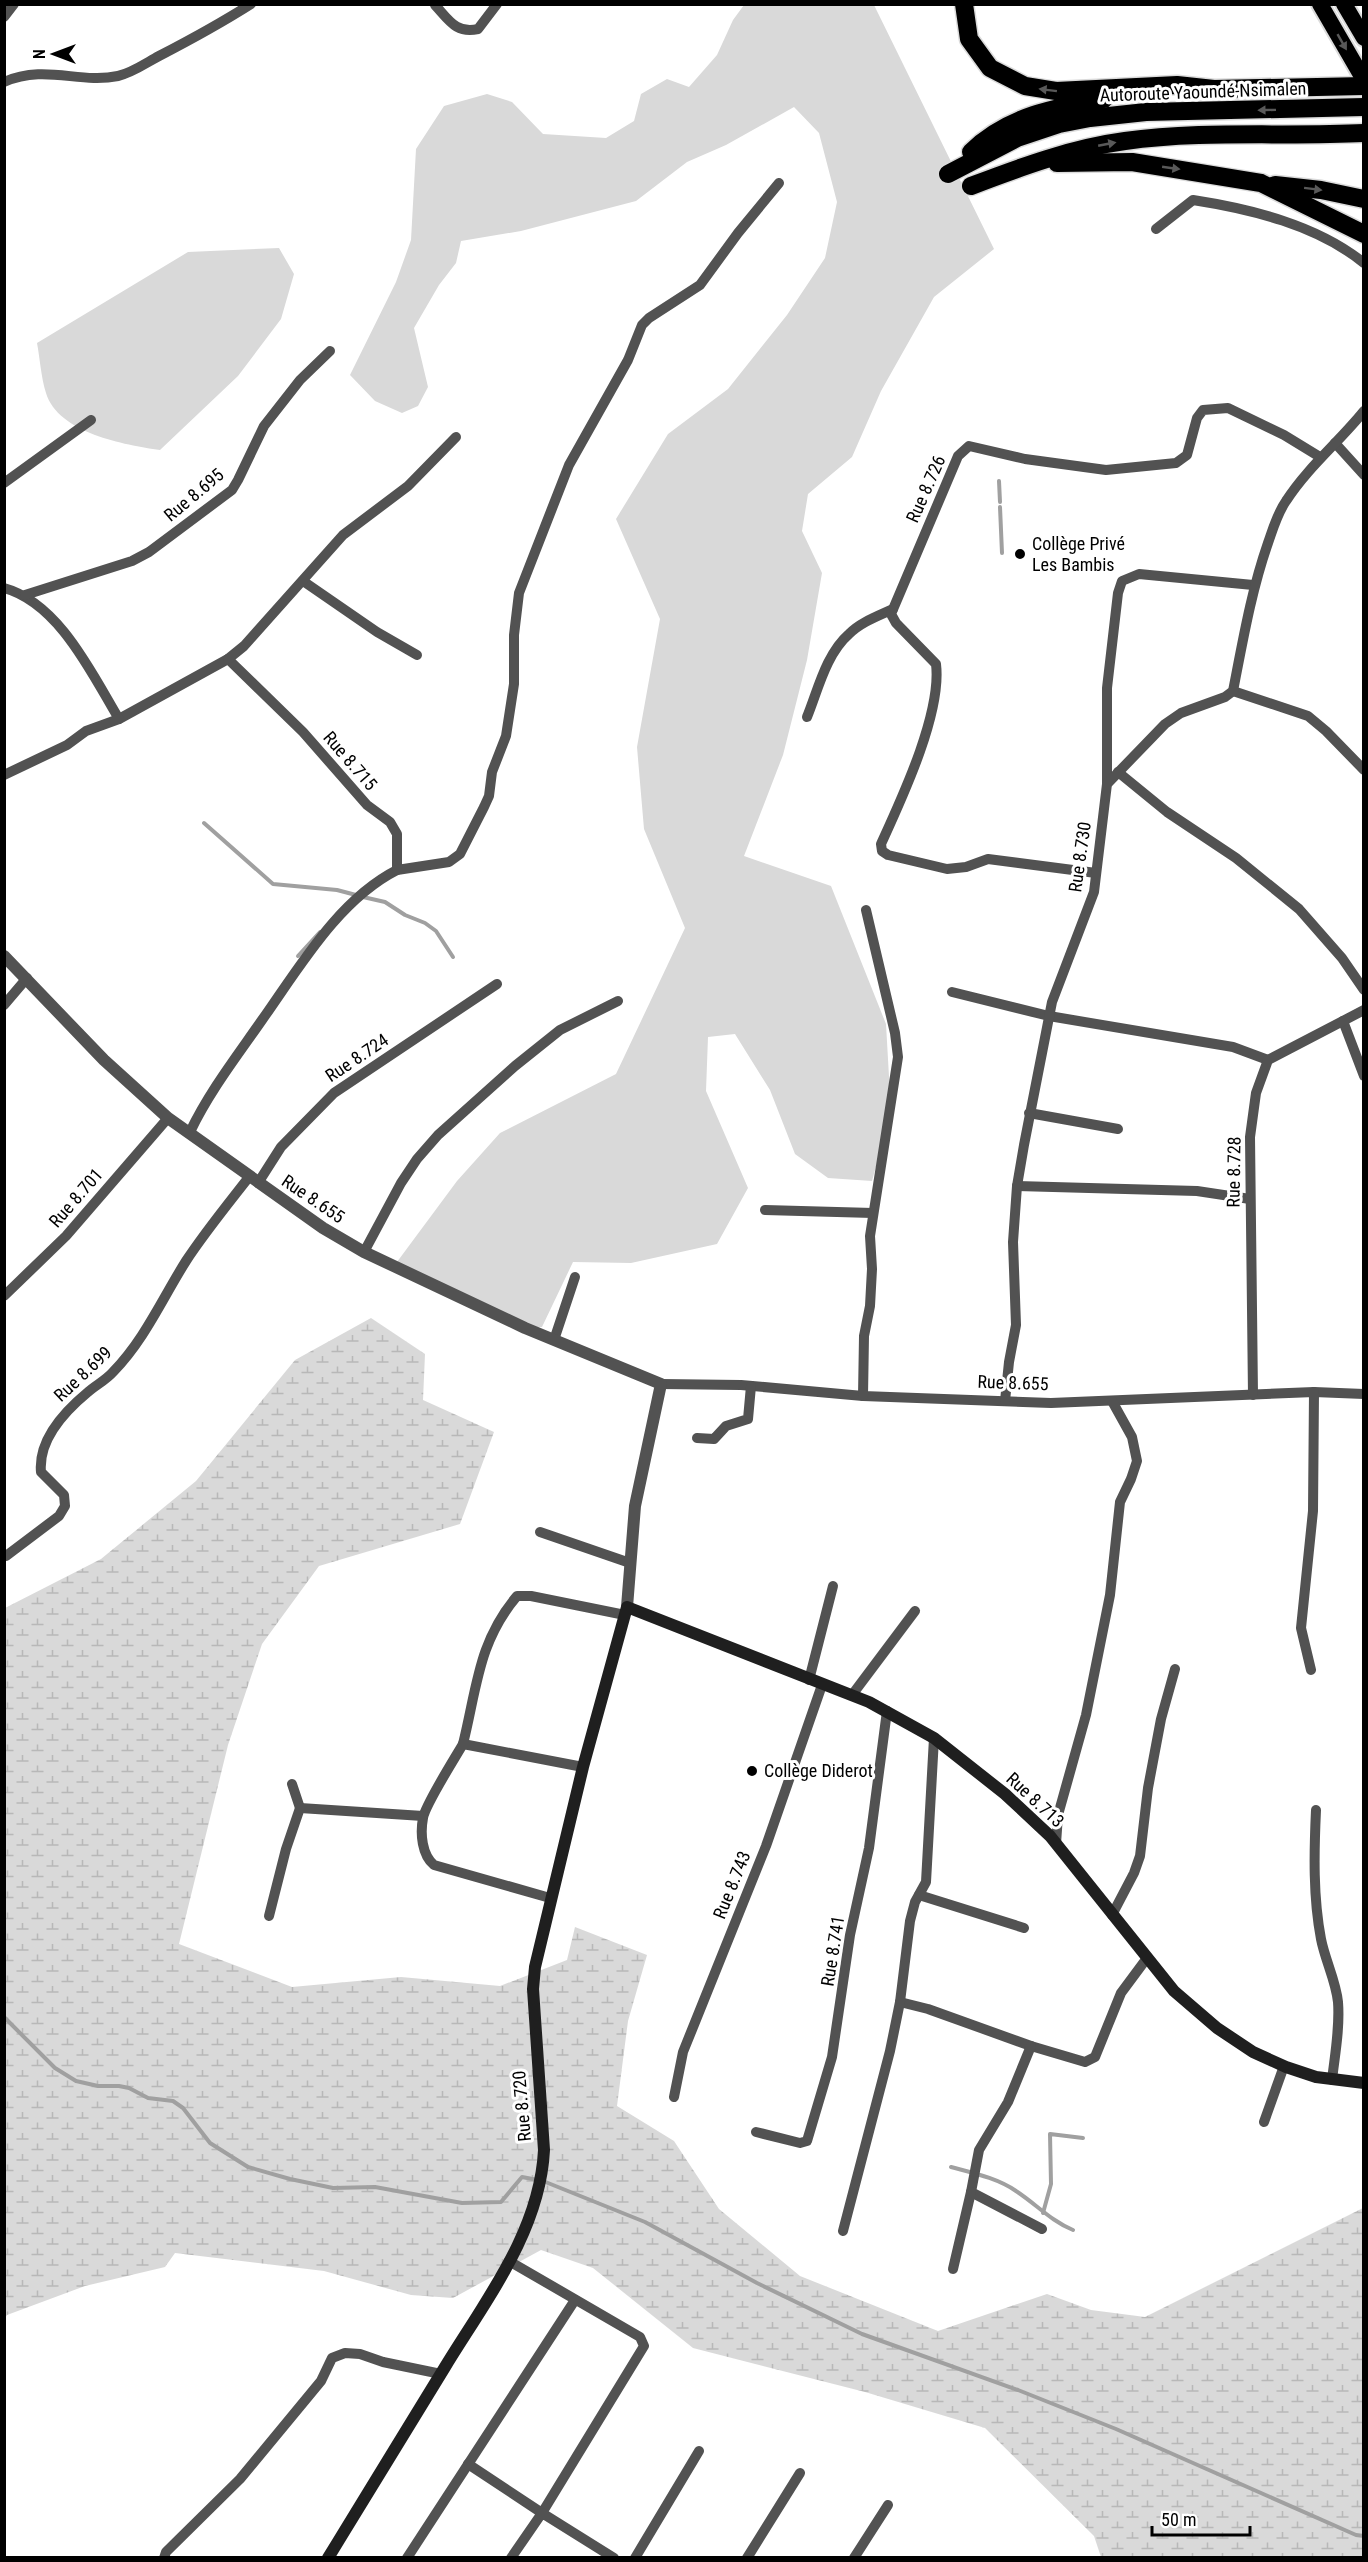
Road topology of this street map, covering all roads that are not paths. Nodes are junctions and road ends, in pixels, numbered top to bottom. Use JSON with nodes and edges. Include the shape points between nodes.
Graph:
{"nodes":[{"id":1,"x":14,"y":4,"type":"edge"},
{"id":2,"x":251,"y":4,"type":"edge"},
{"id":3,"x":497,"y":4,"type":"edge"},
{"id":4,"x":964,"y":4,"type":"edge"},
{"id":5,"x":1320,"y":4,"type":"edge"},
{"id":6,"x":1344,"y":4,"type":"edge"},
{"id":7,"x":435,"y":5,"type":"edge"},
{"id":8,"x":4,"y":17,"type":"edge"},
{"id":9,"x":1364,"y":38,"type":"edge"},
{"id":10,"x":1364,"y":80,"type":"edge"},
{"id":11,"x":4,"y":82,"type":"edge"},
{"id":12,"x":1364,"y":86,"type":"edge"},
{"id":13,"x":1214,"y":89,"type":"junction"},
{"id":14,"x":1364,"y":107,"type":"edge"},
{"id":15,"x":1364,"y":133,"type":"edge"},
{"id":16,"x":1029,"y":164,"type":"junction"},
{"id":17,"x":779,"y":183,"type":"dead end"},
{"id":18,"x":1261,"y":183,"type":"junction"},
{"id":19,"x":971,"y":186,"type":"dead end"},
{"id":20,"x":1364,"y":199,"type":"edge"},
{"id":21,"x":1156,"y":229,"type":"dead end"},
{"id":22,"x":1364,"y":234,"type":"edge"},
{"id":23,"x":1364,"y":263,"type":"edge"},
{"id":24,"x":330,"y":351,"type":"dead end"},
{"id":25,"x":1364,"y":411,"type":"edge"},
{"id":26,"x":91,"y":420,"type":"dead end"},
{"id":27,"x":456,"y":437,"type":"dead end"},
{"id":28,"x":1335,"y":443,"type":"junction"},
{"id":29,"x":1320,"y":457,"type":"junction"},
{"id":30,"x":1364,"y":475,"type":"edge"},
{"id":31,"x":4,"y":483,"type":"edge"},
{"id":32,"x":303,"y":580,"type":"junction"},
{"id":33,"x":1253,"y":585,"type":"junction"},
{"id":34,"x":4,"y":588,"type":"edge"},
{"id":35,"x":25,"y":596,"type":"junction"},
{"id":36,"x":893,"y":609,"type":"junction"},
{"id":37,"x":417,"y":655,"type":"dead end"},
{"id":38,"x":228,"y":658,"type":"junction"},
{"id":39,"x":1233,"y":691,"type":"junction"},
{"id":40,"x":807,"y":717,"type":"dead end"},
{"id":41,"x":119,"y":719,"type":"junction"},
{"id":42,"x":1364,"y":770,"type":"edge"},
{"id":43,"x":1118,"y":772,"type":"junction"},
{"id":44,"x":4,"y":775,"type":"edge"},
{"id":45,"x":1107,"y":784,"type":"junction"},
{"id":46,"x":397,"y":870,"type":"junction"},
{"id":47,"x":1096,"y":873,"type":"junction"},
{"id":48,"x":866,"y":910,"type":"dead end"},
{"id":49,"x":4,"y":956,"type":"edge"},
{"id":50,"x":27,"y":978,"type":"junction"},
{"id":51,"x":497,"y":984,"type":"dead end"},
{"id":52,"x":1364,"y":990,"type":"edge"},
{"id":53,"x":952,"y":992,"type":"dead end"},
{"id":54,"x":618,"y":1001,"type":"dead end"},
{"id":55,"x":4,"y":1005,"type":"edge"},
{"id":56,"x":1364,"y":1010,"type":"edge"},
{"id":57,"x":1049,"y":1016,"type":"junction"},
{"id":58,"x":1343,"y":1021,"type":"junction"},
{"id":59,"x":1268,"y":1060,"type":"junction"},
{"id":60,"x":1364,"y":1076,"type":"edge"},
{"id":61,"x":1029,"y":1113,"type":"junction"},
{"id":62,"x":168,"y":1118,"type":"junction"},
{"id":63,"x":1118,"y":1130,"type":"dead end"},
{"id":64,"x":190,"y":1132,"type":"junction"},
{"id":65,"x":254,"y":1180,"type":"junction"},
{"id":66,"x":1017,"y":1186,"type":"junction"},
{"id":67,"x":1250,"y":1199,"type":"junction"},
{"id":68,"x":765,"y":1210,"type":"dead end"},
{"id":69,"x":873,"y":1213,"type":"junction"},
{"id":70,"x":364,"y":1252,"type":"junction"},
{"id":71,"x":575,"y":1277,"type":"dead end"},
{"id":72,"x":4,"y":1296,"type":"edge"},
{"id":73,"x":554,"y":1340,"type":"junction"},
{"id":74,"x":661,"y":1384,"type":"junction"},
{"id":75,"x":751,"y":1386,"type":"junction"},
{"id":76,"x":1314,"y":1392,"type":"junction"},
{"id":77,"x":1364,"y":1394,"type":"edge"},
{"id":78,"x":1253,"y":1395,"type":"junction"},
{"id":79,"x":863,"y":1396,"type":"junction"},
{"id":80,"x":1005,"y":1401,"type":"junction"},
{"id":81,"x":1112,"y":1401,"type":"junction"},
{"id":82,"x":697,"y":1438,"type":"dead end"},
{"id":83,"x":540,"y":1532,"type":"dead end"},
{"id":84,"x":6,"y":1556,"type":"edge"},
{"id":85,"x":630,"y":1563,"type":"junction"},
{"id":86,"x":833,"y":1586,"type":"dead end"},
{"id":87,"x":626,"y":1611,"type":"junction"},
{"id":88,"x":915,"y":1611,"type":"dead end"},
{"id":89,"x":1175,"y":1669,"type":"dead end"},
{"id":90,"x":1311,"y":1670,"type":"dead end"},
{"id":91,"x":809,"y":1680,"type":"junction"},
{"id":92,"x":822,"y":1685,"type":"junction"},
{"id":93,"x":852,"y":1695,"type":"junction"},
{"id":94,"x":887,"y":1711,"type":"junction"},
{"id":95,"x":934,"y":1738,"type":"junction"},
{"id":96,"x":464,"y":1744,"type":"junction"},
{"id":97,"x":583,"y":1767,"type":"junction"},
{"id":98,"x":292,"y":1784,"type":"dead end"},
{"id":99,"x":300,"y":1808,"type":"junction"},
{"id":100,"x":1316,"y":1810,"type":"dead end"},
{"id":101,"x":423,"y":1816,"type":"junction"},
{"id":102,"x":1056,"y":1844,"type":"junction"},
{"id":103,"x":919,"y":1895,"type":"junction"},
{"id":104,"x":550,"y":1898,"type":"junction"},
{"id":105,"x":1112,"y":1915,"type":"junction"},
{"id":106,"x":269,"y":1917,"type":"dead end"},
{"id":107,"x":1024,"y":1928,"type":"dead end"},
{"id":108,"x":1147,"y":1958,"type":"junction"},
{"id":109,"x":900,"y":2002,"type":"junction"},
{"id":110,"x":1031,"y":2046,"type":"junction"},
{"id":111,"x":1284,"y":2066,"type":"junction"},
{"id":112,"x":1332,"y":2080,"type":"junction"},
{"id":113,"x":1364,"y":2083,"type":"edge"},
{"id":114,"x":674,"y":2097,"type":"dead end"},
{"id":115,"x":1264,"y":2122,"type":"dead end"},
{"id":116,"x":756,"y":2132,"type":"dead end"},
{"id":117,"x":971,"y":2192,"type":"junction"},
{"id":118,"x":1042,"y":2229,"type":"dead end"},
{"id":119,"x":843,"y":2231,"type":"dead end"},
{"id":120,"x":509,"y":2261,"type":"junction"},
{"id":121,"x":953,"y":2269,"type":"dead end"},
{"id":122,"x":575,"y":2300,"type":"junction"},
{"id":123,"x":441,"y":2374,"type":"junction"},
{"id":124,"x":699,"y":2451,"type":"dead end"},
{"id":125,"x":468,"y":2464,"type":"junction"},
{"id":126,"x":800,"y":2473,"type":"dead end"},
{"id":127,"x":888,"y":2505,"type":"dead end"},
{"id":128,"x":542,"y":2513,"type":"junction"},
{"id":129,"x":164,"y":2558,"type":"edge"},
{"id":130,"x":328,"y":2558,"type":"edge"},
{"id":131,"x":406,"y":2558,"type":"edge"},
{"id":132,"x":511,"y":2558,"type":"edge"},
{"id":133,"x":614,"y":2558,"type":"edge"},
{"id":134,"x":635,"y":2558,"type":"edge"},
{"id":135,"x":747,"y":2558,"type":"edge"},
{"id":136,"x":854,"y":2558,"type":"edge"}],
"edges":[{"from":1,"to":8,"type":"street"},
{"from":2,"to":11,"type":"street","via":[[128,73],[100,77],[36,73]]},
{"from":3,"to":7,"type":"street","via":[[478,29],[467,32],[455,27]]},
{"from":13,"to":4,"type":"highway","one_way":true,"via":[[1177,85],[1056,91],[1024,86],[990,68],[969,39]]},
{"from":5,"to":10,"type":"highway","one_way":true},
{"from":6,"to":9,"type":"highway"},
{"from":12,"to":13,"type":"highway"},
{"from":14,"to":13,"type":"highway","name":"Autoroute Yaoundé-Nsimalen","one_way":true,"via":[[1146,112],[1090,118],[1017,138],[948,174],[978,145],[1009,123],[1065,105]]},
{"from":16,"to":15,"type":"highway","one_way":true,"via":[[1125,141]]},
{"from":16,"to":18,"type":"highway","one_way":true,"via":[[1132,162]]},
{"from":16,"to":19,"type":"highway"},
{"from":17,"to":46,"type":"street","via":[[700,285],[642,325],[628,360],[569,465],[519,593],[510,722],[492,772],[489,796],[455,859]]},
{"from":18,"to":20,"type":"highway","one_way":true},
{"from":18,"to":22,"type":"highway"},
{"from":21,"to":23,"type":"street","via":[[1193,200],[1213,203],[1249,210],[1319,236]]},
{"from":24,"to":35,"type":"street","name":"Rue 8.695","via":[[300,380],[264,426],[238,480],[218,502],[132,561]]},
{"from":25,"to":28,"type":"street"},
{"from":26,"to":31,"type":"street"},
{"from":27,"to":32,"type":"street","via":[[408,486],[343,535]]},
{"from":28,"to":29,"type":"street"},
{"from":28,"to":30,"type":"street"},
{"from":29,"to":33,"type":"street","via":[[1278,515]]},
{"from":29,"to":36,"type":"street","name":"Rue 8.726","via":[[1228,408],[1215,407],[1203,410],[1197,418],[1187,455],[1176,463],[1106,470],[1024,459],[969,446],[958,456]]},
{"from":32,"to":37,"type":"street"},
{"from":32,"to":38,"type":"street","via":[[244,646]]},
{"from":33,"to":39,"type":"street"},
{"from":33,"to":45,"type":"street","name":"Rue 8.730","via":[[1139,574],[1122,581],[1107,688]]},
{"from":34,"to":35,"type":"street"},
{"from":35,"to":41,"type":"street","via":[[72,641]]},
{"from":36,"to":40,"type":"street","via":[[848,634],[826,667]]},
{"from":36,"to":47,"type":"street","via":[[891,614],[896,623],[936,664],[937,691],[909,784],[881,844],[882,851],[947,869],[988,859]]},
{"from":38,"to":41,"type":"street"},
{"from":38,"to":46,"type":"street","name":"Rue 8.715","via":[[303,732],[367,805],[390,822],[397,834]]},
{"from":39,"to":42,"type":"street","via":[[1308,716]]},
{"from":39,"to":43,"type":"street","via":[[1165,724]]},
{"from":41,"to":44,"type":"street","via":[[86,731],[67,745]]},
{"from":43,"to":45,"type":"street"},
{"from":43,"to":52,"type":"street","via":[[1299,909]]},
{"from":45,"to":47,"type":"street","name":"Rue 8.730"},
{"from":46,"to":64,"type":"street","via":[[382,878],[315,944],[235,1058]]},
{"from":47,"to":57,"type":"street","name":"Rue 8.730","via":[[1094,892],[1062,970]]},
{"from":48,"to":69,"type":"street","via":[[896,1033],[898,1057]]},
{"from":49,"to":50,"type":"street","name":"Rue 8.655"},
{"from":50,"to":55,"type":"street"},
{"from":50,"to":62,"type":"street","name":"Rue 8.655","via":[[104,1060]]},
{"from":51,"to":65,"type":"street","name":"Rue 8.724","via":[[334,1093],[281,1146]]},
{"from":53,"to":57,"type":"street"},
{"from":54,"to":70,"type":"street","via":[[560,1030],[438,1135],[401,1183]]},
{"from":56,"to":58,"type":"street"},
{"from":57,"to":59,"type":"street","via":[[1233,1047]]},
{"from":57,"to":61,"type":"street","name":"Rue 8.730"},
{"from":58,"to":59,"type":"street"},
{"from":58,"to":60,"type":"street"},
{"from":59,"to":67,"type":"street","name":"Rue 8.728","via":[[1256,1093],[1250,1137]]},
{"from":61,"to":63,"type":"street"},
{"from":61,"to":66,"type":"street","name":"Rue 8.730"},
{"from":62,"to":64,"type":"street","name":"Rue 8.655"},
{"from":62,"to":72,"type":"street","name":"Rue 8.701","via":[[66,1236]]},
{"from":64,"to":65,"type":"street","name":"Rue 8.655"},
{"from":65,"to":70,"type":"street","name":"Rue 8.655","via":[[314,1223]]},
{"from":65,"to":84,"type":"street","name":"Rue 8.699","via":[[186,1261],[137,1344],[111,1374],[62,1416],[44,1448],[40,1464],[41,1472],[64,1495],[65,1506],[59,1516]]},
{"from":66,"to":67,"type":"street","via":[[1197,1191]]},
{"from":66,"to":80,"type":"street","name":"Rue 8.730","via":[[1013,1242],[1017,1309]]},
{"from":67,"to":78,"type":"street","name":"Rue 8.728"},
{"from":68,"to":69,"type":"street"},
{"from":69,"to":79,"type":"street"},
{"from":70,"to":73,"type":"street","name":"Rue 8.655"},
{"from":71,"to":73,"type":"street"},
{"from":73,"to":74,"type":"street","name":"Rue 8.655"},
{"from":74,"to":75,"type":"street","name":"Rue 8.655"},
{"from":74,"to":85,"type":"street","via":[[639,1481]]},
{"from":75,"to":79,"type":"street","name":"Rue 8.655"},
{"from":75,"to":82,"type":"street","via":[[748,1419],[726,1426],[714,1439]]},
{"from":76,"to":77,"type":"street","name":"Rue 8.655"},
{"from":76,"to":78,"type":"street","name":"Rue 8.655"},
{"from":76,"to":90,"type":"street","via":[[1313,1511],[1301,1628]]},
{"from":78,"to":81,"type":"street","name":"Rue 8.655"},
{"from":79,"to":80,"type":"street","name":"Rue 8.655"},
{"from":80,"to":81,"type":"street","name":"Rue 8.655"},
{"from":81,"to":102,"type":"street","via":[[1132,1437],[1137,1461],[1120,1502],[1110,1595],[1086,1715],[1058,1815]]},
{"from":83,"to":85,"type":"street"},
{"from":85,"to":87,"type":"street"},
{"from":86,"to":91,"type":"street"},
{"from":87,"to":91,"type":"main road","name":"Rue 8.713"},
{"from":87,"to":96,"type":"street","via":[[517,1596],[501,1614],[483,1652]]},
{"from":87,"to":97,"type":"main road","name":"Rue 8.720"},
{"from":88,"to":93,"type":"street"},
{"from":89,"to":105,"type":"street","via":[[1148,1788],[1140,1856]]},
{"from":91,"to":92,"type":"main road","name":"Rue 8.713"},
{"from":92,"to":93,"type":"main road","name":"Rue 8.713"},
{"from":92,"to":114,"type":"street","name":"Rue 8.743","via":[[766,1846],[683,2052]]},
{"from":93,"to":94,"type":"main road","name":"Rue 8.713"},
{"from":94,"to":95,"type":"main road","name":"Rue 8.713"},
{"from":94,"to":116,"type":"street","name":"Rue 8.741","via":[[869,1848],[850,1935],[832,2057],[807,2141],[800,2143]]},
{"from":95,"to":102,"type":"main road","name":"Rue 8.713","via":[[1005,1794]]},
{"from":95,"to":103,"type":"street","via":[[928,1870]]},
{"from":96,"to":97,"type":"street"},
{"from":96,"to":101,"type":"street"},
{"from":97,"to":104,"type":"main road","name":"Rue 8.720"},
{"from":98,"to":99,"type":"street"},
{"from":99,"to":101,"type":"street"},
{"from":99,"to":106,"type":"street"},
{"from":100,"to":112,"type":"street","via":[[1314,1854],[1319,1927],[1338,1999]]},
{"from":101,"to":104,"type":"street","via":[[424,1851],[434,1865]]},
{"from":102,"to":105,"type":"main road","name":"Rue 8.713"},
{"from":103,"to":107,"type":"street"},
{"from":103,"to":109,"type":"street","via":[[910,1921]]},
{"from":104,"to":120,"type":"main road","name":"Rue 8.720","via":[[533,1989],[543,2174],[526,2226]]},
{"from":105,"to":108,"type":"main road","name":"Rue 8.713"},
{"from":108,"to":110,"type":"street","via":[[1121,1993],[1091,2061]]},
{"from":108,"to":111,"type":"main road","name":"Rue 8.713","via":[[1174,1991],[1217,2028],[1253,2052]]},
{"from":109,"to":110,"type":"street","via":[[928,2008]]},
{"from":109,"to":119,"type":"street"},
{"from":110,"to":117,"type":"street","via":[[1008,2102],[979,2150]]},
{"from":111,"to":112,"type":"main road","name":"Rue 8.713"},
{"from":111,"to":115,"type":"street"},
{"from":112,"to":113,"type":"main road","name":"Rue 8.713"},
{"from":117,"to":118,"type":"street"},
{"from":117,"to":121,"type":"street"},
{"from":120,"to":122,"type":"street"},
{"from":120,"to":123,"type":"main road","name":"Rue 8.720"},
{"from":122,"to":125,"type":"street"},
{"from":122,"to":128,"type":"street","via":[[640,2337],[644,2346]]},
{"from":123,"to":129,"type":"street","via":[[360,2354],[345,2353],[332,2358],[321,2381],[240,2479]]},
{"from":123,"to":130,"type":"main road","name":"Rue 8.720"},
{"from":124,"to":134,"type":"street"},
{"from":125,"to":128,"type":"street"},
{"from":125,"to":131,"type":"street"},
{"from":126,"to":135,"type":"street"},
{"from":127,"to":136,"type":"street"},
{"from":128,"to":132,"type":"street"},
{"from":128,"to":133,"type":"street"}]}
